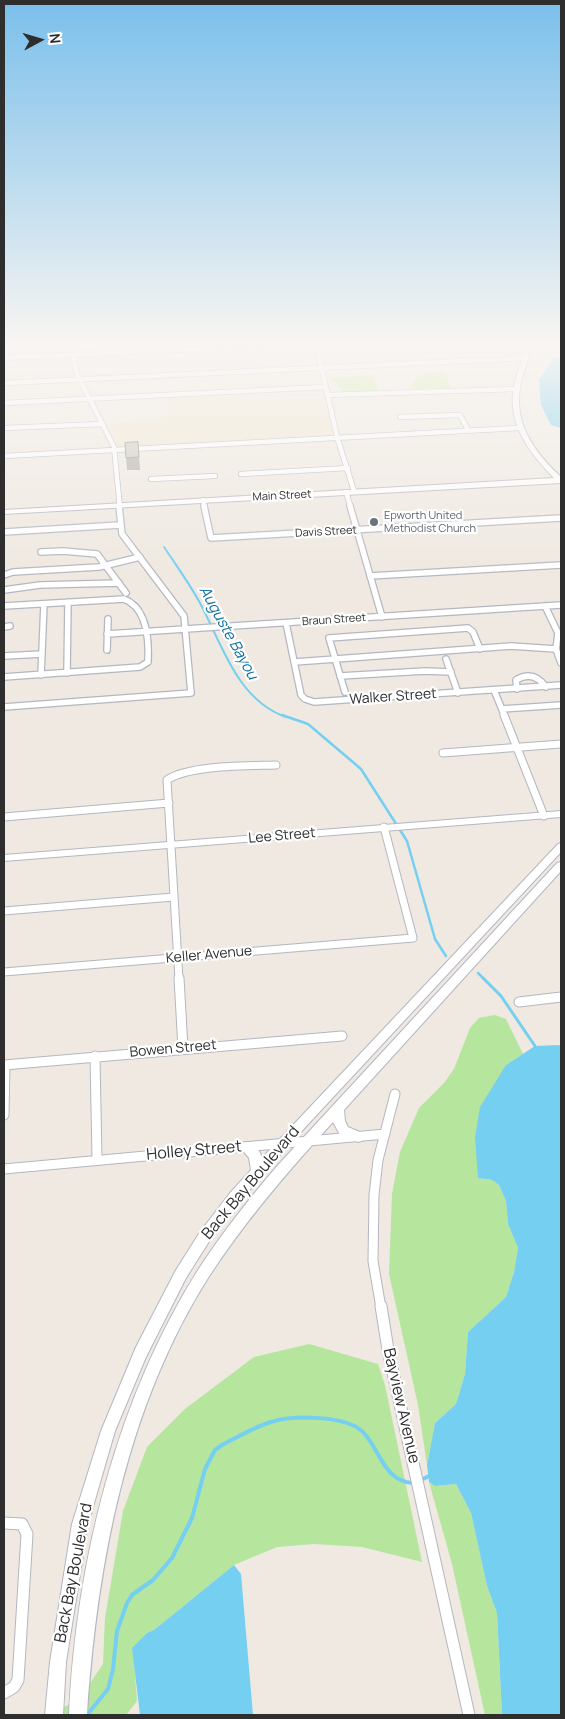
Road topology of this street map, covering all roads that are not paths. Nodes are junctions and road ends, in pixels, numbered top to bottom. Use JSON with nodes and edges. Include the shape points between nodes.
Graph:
{"nodes":[{"id":1,"x":100,"y":420,"type":"edge"},
{"id":2,"x":333,"y":420,"type":"edge"},
{"id":3,"x":463,"y":420,"type":"edge"},
{"id":4,"x":516,"y":420,"type":"edge"},
{"id":5,"x":102,"y":424,"type":"junction"},
{"id":6,"x":4,"y":428,"type":"edge"},
{"id":7,"x":518,"y":428,"type":"junction"},
{"id":8,"x":468,"y":430,"type":"junction"},
{"id":9,"x":337,"y":437,"type":"junction"},
{"id":10,"x":114,"y":449,"type":"junction"},
{"id":11,"x":4,"y":456,"type":"edge"},
{"id":12,"x":348,"y":468,"type":"junction"},
{"id":13,"x":241,"y":474,"type":"dead end"},
{"id":14,"x":215,"y":476,"type":"dead end"},
{"id":15,"x":151,"y":479,"type":"dead end"},
{"id":16,"x":561,"y":481,"type":"edge"},
{"id":17,"x":354,"y":491,"type":"junction"},
{"id":18,"x":346,"y":492,"type":"junction"},
{"id":19,"x":203,"y":500,"type":"junction"},
{"id":20,"x":120,"y":504,"type":"junction"},
{"id":21,"x":4,"y":512,"type":"edge"},
{"id":22,"x":561,"y":518,"type":"edge"},
{"id":23,"x":120,"y":525,"type":"junction"},
{"id":24,"x":357,"y":530,"type":"junction"},
{"id":25,"x":4,"y":532,"type":"edge"},
{"id":26,"x":42,"y":552,"type":"dead end"},
{"id":27,"x":140,"y":557,"type":"junction"},
{"id":28,"x":561,"y":565,"type":"edge"},
{"id":29,"x":105,"y":566,"type":"junction"},
{"id":30,"x":4,"y":575,"type":"edge"},
{"id":31,"x":370,"y":576,"type":"junction"},
{"id":32,"x":119,"y":583,"type":"junction"},
{"id":33,"x":4,"y":590,"type":"edge"},
{"id":34,"x":126,"y":593,"type":"dead end"},
{"id":35,"x":68,"y":602,"type":"junction"},
{"id":36,"x":44,"y":604,"type":"junction"},
{"id":37,"x":561,"y":605,"type":"edge"},
{"id":38,"x":4,"y":606,"type":"edge"},
{"id":39,"x":545,"y":606,"type":"junction"},
{"id":40,"x":382,"y":617,"type":"junction"},
{"id":41,"x":108,"y":619,"type":"dead end"},
{"id":42,"x":286,"y":623,"type":"junction"},
{"id":43,"x":186,"y":629,"type":"junction"},
{"id":44,"x":148,"y":632,"type":"junction"},
{"id":45,"x":107,"y":634,"type":"junction"},
{"id":46,"x":480,"y":649,"type":"junction"},
{"id":47,"x":556,"y":649,"type":"junction"},
{"id":48,"x":107,"y":650,"type":"dead end"},
{"id":49,"x":42,"y":654,"type":"junction"},
{"id":50,"x":4,"y":656,"type":"edge"},
{"id":51,"x":335,"y":659,"type":"junction"},
{"id":52,"x":446,"y":659,"type":"dead end"},
{"id":53,"x":295,"y":662,"type":"junction"},
{"id":54,"x":561,"y":663,"type":"edge"},
{"id":55,"x":450,"y":672,"type":"junction"},
{"id":56,"x":67,"y":673,"type":"junction"},
{"id":57,"x":41,"y":675,"type":"junction"},
{"id":58,"x":340,"y":676,"type":"junction"},
{"id":59,"x":4,"y":677,"type":"edge"},
{"id":60,"x":546,"y":686,"type":"junction"},
{"id":61,"x":561,"y":686,"type":"edge"},
{"id":62,"x":517,"y":689,"type":"junction"},
{"id":63,"x":494,"y":690,"type":"junction"},
{"id":64,"x":345,"y":692,"type":"dead end"},
{"id":65,"x":458,"y":693,"type":"junction"},
{"id":66,"x":561,"y":705,"type":"edge"},
{"id":67,"x":4,"y":707,"type":"edge"},
{"id":68,"x":502,"y":709,"type":"junction"},
{"id":69,"x":561,"y":744,"type":"edge"},
{"id":70,"x":517,"y":747,"type":"junction"},
{"id":71,"x":443,"y":753,"type":"dead end"},
{"id":72,"x":276,"y":765,"type":"dead end"},
{"id":73,"x":169,"y":803,"type":"junction"},
{"id":74,"x":560,"y":815,"type":"edge"},
{"id":75,"x":544,"y":816,"type":"junction"},
{"id":76,"x":4,"y":817,"type":"edge"},
{"id":77,"x":387,"y":826,"type":"junction"},
{"id":78,"x":170,"y":845,"type":"junction"},
{"id":79,"x":561,"y":846,"type":"edge"},
{"id":80,"x":4,"y":858,"type":"edge"},
{"id":81,"x":561,"y":865,"type":"edge"},
{"id":82,"x":173,"y":897,"type":"junction"},
{"id":83,"x":4,"y":911,"type":"edge"},
{"id":84,"x":178,"y":958,"type":"junction"},
{"id":85,"x":4,"y":972,"type":"edge"},
{"id":86,"x":561,"y":997,"type":"edge"},
{"id":87,"x":519,"y":1002,"type":"dead end"},
{"id":88,"x":342,"y":1036,"type":"dead end"},
{"id":89,"x":183,"y":1049,"type":"junction"},
{"id":90,"x":96,"y":1056,"type":"junction"},
{"id":91,"x":4,"y":1065,"type":"edge"},
{"id":92,"x":396,"y":1094,"type":"dead end"},
{"id":93,"x":338,"y":1108,"type":"junction"},
{"id":94,"x":4,"y":1116,"type":"edge"},
{"id":95,"x":385,"y":1134,"type":"junction"},
{"id":96,"x":358,"y":1137,"type":"junction"},
{"id":97,"x":307,"y":1142,"type":"junction"},
{"id":98,"x":282,"y":1144,"type":"junction"},
{"id":99,"x":246,"y":1147,"type":"junction"},
{"id":100,"x":97,"y":1160,"type":"junction"},
{"id":101,"x":4,"y":1169,"type":"edge"},
{"id":102,"x":258,"y":1171,"type":"junction"},
{"id":103,"x":4,"y":1523,"type":"edge"},
{"id":104,"x":9,"y":1690,"type":"edge"},
{"id":105,"x":54,"y":1715,"type":"edge"},
{"id":106,"x":78,"y":1715,"type":"edge"},
{"id":107,"x":469,"y":1715,"type":"edge"}],
"edges":[{"from":1,"to":5,"type":"street"},
{"from":2,"to":9,"type":"street"},
{"from":3,"to":8,"type":"street"},
{"from":4,"to":7,"type":"main road"},
{"from":5,"to":6,"type":"street"},
{"from":5,"to":10,"type":"street"},
{"from":7,"to":8,"type":"street"},
{"from":7,"to":16,"type":"main road"},
{"from":8,"to":9,"type":"street"},
{"from":9,"to":10,"type":"street"},
{"from":9,"to":12,"type":"street"},
{"from":10,"to":11,"type":"street"},
{"from":10,"to":20,"type":"street"},
{"from":12,"to":13,"type":"street"},
{"from":12,"to":17,"type":"street"},
{"from":14,"to":15,"type":"street"},
{"from":16,"to":17,"type":"main road","name":"Main Street"},
{"from":17,"to":18,"type":"main road","name":"Main Street"},
{"from":18,"to":19,"type":"main road","name":"Main Street"},
{"from":18,"to":24,"type":"street"},
{"from":19,"to":20,"type":"main road","name":"Main Street"},
{"from":19,"to":24,"type":"street","name":"Davis Street","via":[[210,538]]},
{"from":20,"to":21,"type":"main road","name":"Main Street"},
{"from":20,"to":23,"type":"street"},
{"from":22,"to":24,"type":"street","name":"Davis Street"},
{"from":23,"to":25,"type":"street"},
{"from":23,"to":27,"type":"street","via":[[122,534]]},
{"from":24,"to":31,"type":"street"},
{"from":26,"to":29,"type":"street","via":[[63,550],[94,554]]},
{"from":27,"to":29,"type":"street"},
{"from":27,"to":43,"type":"street","via":[[182,612]]},
{"from":28,"to":31,"type":"street"},
{"from":29,"to":30,"type":"street"},
{"from":29,"to":32,"type":"street"},
{"from":31,"to":40,"type":"street"},
{"from":32,"to":33,"type":"street","via":[[40,585]]},
{"from":32,"to":34,"type":"street"},
{"from":35,"to":36,"type":"street"},
{"from":35,"to":44,"type":"street","via":[[127,600],[145,622]]},
{"from":35,"to":56,"type":"street"},
{"from":36,"to":38,"type":"street"},
{"from":36,"to":49,"type":"street"},
{"from":37,"to":39,"type":"street","name":"Braun Street"},
{"from":39,"to":40,"type":"street","name":"Braun Street"},
{"from":39,"to":47,"type":"street","via":[[558,633]]},
{"from":40,"to":42,"type":"street","name":"Braun Street"},
{"from":41,"to":45,"type":"street"},
{"from":42,"to":43,"type":"street","name":"Braun Street"},
{"from":42,"to":53,"type":"street","name":"Walker Street"},
{"from":43,"to":44,"type":"street","name":"Braun Street"},
{"from":43,"to":67,"type":"street","via":[[191,693]]},
{"from":44,"to":45,"type":"street","name":"Braun Street"},
{"from":44,"to":56,"type":"street","via":[[148,662],[144,666]]},
{"from":45,"to":48,"type":"street"},
{"from":46,"to":47,"type":"street","via":[[520,646]]},
{"from":46,"to":51,"type":"street"},
{"from":46,"to":51,"type":"street","via":[[474,632],[468,628],[435,630],[329,638]]},
{"from":47,"to":54,"type":"street"},
{"from":49,"to":50,"type":"street"},
{"from":49,"to":57,"type":"street"},
{"from":51,"to":53,"type":"street"},
{"from":51,"to":58,"type":"street"},
{"from":52,"to":55,"type":"street"},
{"from":53,"to":65,"type":"street","name":"Walker Street","via":[[301,695],[314,702]]},
{"from":55,"to":58,"type":"street"},
{"from":55,"to":65,"type":"street"},
{"from":56,"to":57,"type":"street"},
{"from":57,"to":59,"type":"street"},
{"from":58,"to":64,"type":"street"},
{"from":60,"to":61,"type":"street","name":"Walker Street"},
{"from":60,"to":62,"type":"street","name":"Walker Street"},
{"from":60,"to":62,"type":"street","via":[[537,677],[527,675],[516,680]]},
{"from":62,"to":63,"type":"street","name":"Walker Street"},
{"from":63,"to":65,"type":"street","name":"Walker Street"},
{"from":63,"to":68,"type":"street"},
{"from":66,"to":68,"type":"street"},
{"from":68,"to":70,"type":"street"},
{"from":69,"to":70,"type":"street"},
{"from":70,"to":71,"type":"street"},
{"from":70,"to":75,"type":"street"},
{"from":72,"to":73,"type":"street","via":[[177,773],[168,777]]},
{"from":73,"to":76,"type":"street"},
{"from":73,"to":78,"type":"street"},
{"from":74,"to":75,"type":"main road","name":"Lee Street"},
{"from":75,"to":77,"type":"main road","name":"Lee Street"},
{"from":77,"to":78,"type":"main road","name":"Lee Street"},
{"from":77,"to":84,"type":"street","name":"Keller Avenue","via":[[413,938]]},
{"from":78,"to":80,"type":"main road","name":"Lee Street"},
{"from":78,"to":82,"type":"street"},
{"from":79,"to":98,"type":"main road","name":"Back Bay Boulevard"},
{"from":81,"to":93,"type":"main road","name":"Back Bay Boulevard"},
{"from":82,"to":83,"type":"street"},
{"from":82,"to":84,"type":"street"},
{"from":84,"to":85,"type":"street","name":"Keller Avenue"},
{"from":84,"to":89,"type":"street"},
{"from":86,"to":87,"type":"street"},
{"from":88,"to":89,"type":"street","name":"Bowen Street"},
{"from":89,"to":90,"type":"street","name":"Bowen Street"},
{"from":90,"to":91,"type":"street","name":"Bowen Street"},
{"from":90,"to":100,"type":"street"},
{"from":91,"to":94,"type":"street"},
{"from":92,"to":95,"type":"street","name":"Bayview Avenue"},
{"from":93,"to":96,"type":"main road","via":[[344,1132]]},
{"from":93,"to":97,"type":"main road","name":"Back Bay Boulevard"},
{"from":95,"to":96,"type":"street","name":"Holley Street"},
{"from":95,"to":107,"type":"street","name":"Bayview Avenue","via":[[374,1195],[373,1261],[388,1350]]},
{"from":96,"to":97,"type":"street","name":"Holley Street"},
{"from":97,"to":98,"type":"street","name":"Holley Street"},
{"from":97,"to":106,"type":"main road","name":"Back Bay Boulevard","via":[[249,1210],[201,1278],[160,1356],[130,1431],[104,1524],[80,1663]]},
{"from":98,"to":99,"type":"street","name":"Holley Street"},
{"from":98,"to":102,"type":"main road","name":"Back Bay Boulevard"},
{"from":99,"to":100,"type":"street","name":"Holley Street"},
{"from":99,"to":102,"type":"main road","via":[[258,1160]]},
{"from":100,"to":101,"type":"street","name":"Holley Street"},
{"from":102,"to":105,"type":"main road","name":"Back Bay Boulevard","via":[[205,1236],[186,1266],[135,1364],[108,1432],[80,1524],[58,1662]]},
{"from":103,"to":104,"type":"street","via":[[22,1524],[26,1534],[18,1680]]}]}
